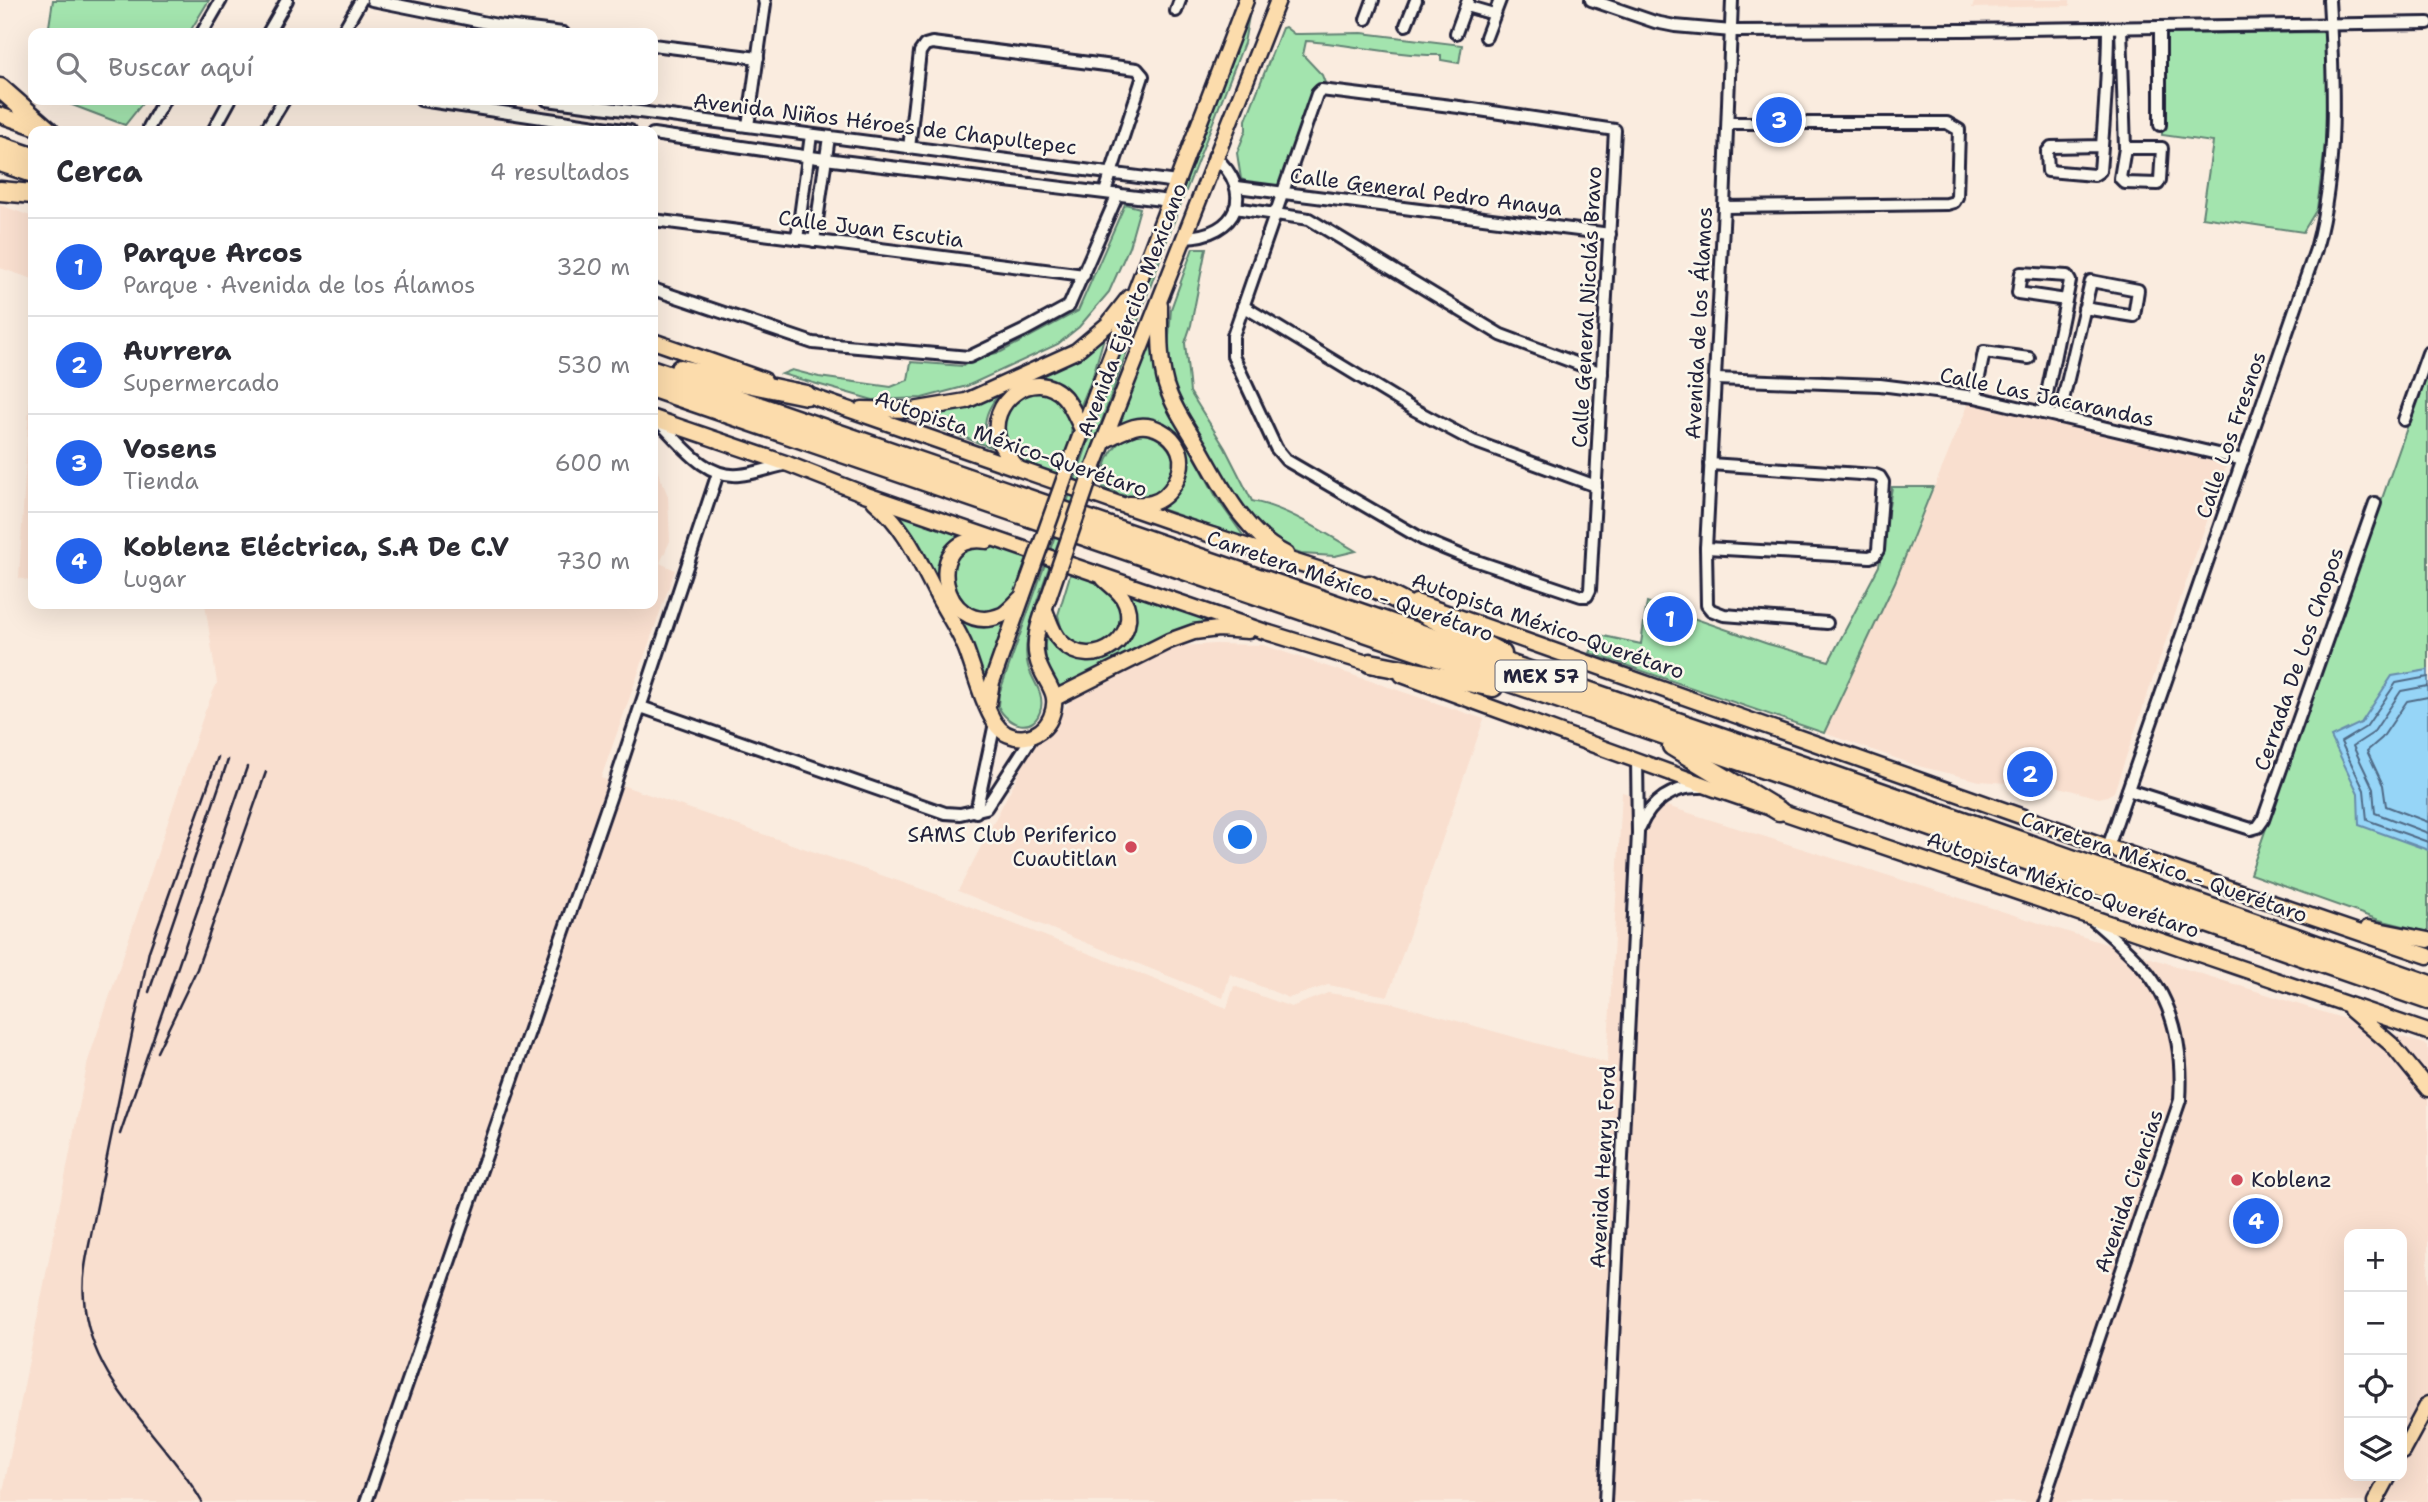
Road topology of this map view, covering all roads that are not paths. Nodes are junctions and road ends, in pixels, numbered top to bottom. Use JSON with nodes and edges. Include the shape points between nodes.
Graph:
{"nodes":[{"id":1,"x":221,"y":0,"type":"edge"},
{"id":2,"x":287,"y":0,"type":"edge"},
{"id":3,"x":361,"y":0,"type":"edge"},
{"id":4,"x":372,"y":0,"type":"edge"},
{"id":5,"x":764,"y":0,"type":"edge"},
{"id":6,"x":1246,"y":0,"type":"edge"},
{"id":7,"x":1278,"y":0,"type":"edge"},
{"id":8,"x":1373,"y":0,"type":"edge"},
{"id":9,"x":1416,"y":0,"type":"edge"},
{"id":10,"x":1500,"y":0,"type":"edge"},
{"id":11,"x":1591,"y":0,"type":"edge"},
{"id":12,"x":1732,"y":0,"type":"edge"},
{"id":13,"x":2329,"y":0,"type":"edge"},
{"id":14,"x":1467,"y":3,"type":"edge"},
{"id":15,"x":1494,"y":14,"type":"junction"},
{"id":16,"x":1366,"y":19,"type":"dead end"},
{"id":17,"x":2428,"y":23,"type":"edge"},
{"id":18,"x":1406,"y":25,"type":"dead end"},
{"id":19,"x":2331,"y":25,"type":"junction"},
{"id":20,"x":2160,"y":27,"type":"junction"},
{"id":21,"x":205,"y":28,"type":"edge"},
{"id":22,"x":271,"y":28,"type":"edge"},
{"id":23,"x":345,"y":28,"type":"edge"},
{"id":24,"x":522,"y":28,"type":"edge"},
{"id":25,"x":2108,"y":28,"type":"junction"},
{"id":26,"x":2121,"y":28,"type":"junction"},
{"id":27,"x":1732,"y":31,"type":"junction"},
{"id":28,"x":1457,"y":33,"type":"dead end"},
{"id":29,"x":1486,"y":37,"type":"dead end"},
{"id":30,"x":658,"y":46,"type":"edge"},
{"id":31,"x":758,"y":58,"type":"junction"},
{"id":32,"x":0,"y":88,"type":"edge"},
{"id":33,"x":161,"y":105,"type":"edge"},
{"id":34,"x":227,"y":105,"type":"edge"},
{"id":35,"x":281,"y":105,"type":"edge"},
{"id":36,"x":454,"y":105,"type":"edge"},
{"id":37,"x":563,"y":105,"type":"edge"},
{"id":38,"x":582,"y":105,"type":"edge"},
{"id":39,"x":589,"y":105,"type":"edge"},
{"id":40,"x":2,"y":116,"type":"edge"},
{"id":41,"x":560,"y":121,"type":"junction"},
{"id":42,"x":1728,"y":122,"type":"junction"},
{"id":43,"x":579,"y":124,"type":"junction"},
{"id":44,"x":2160,"y":125,"type":"dead end"},
{"id":45,"x":33,"y":126,"type":"edge"},
{"id":46,"x":42,"y":126,"type":"edge"},
{"id":47,"x":150,"y":126,"type":"edge"},
{"id":48,"x":216,"y":126,"type":"edge"},
{"id":49,"x":268,"y":126,"type":"edge"},
{"id":50,"x":594,"y":126,"type":"edge"},
{"id":51,"x":748,"y":127,"type":"junction"},
{"id":52,"x":811,"y":135,"type":"junction"},
{"id":53,"x":658,"y":136,"type":"edge"},
{"id":54,"x":829,"y":138,"type":"junction"},
{"id":55,"x":0,"y":146,"type":"edge"},
{"id":56,"x":2102,"y":146,"type":"junction"},
{"id":57,"x":909,"y":148,"type":"junction"},
{"id":58,"x":2124,"y":148,"type":"junction"},
{"id":59,"x":28,"y":155,"type":"edge"},
{"id":60,"x":808,"y":156,"type":"junction"},
{"id":61,"x":969,"y":156,"type":"junction"},
{"id":62,"x":1214,"y":156,"type":"junction"},
{"id":63,"x":825,"y":159,"type":"junction"},
{"id":64,"x":0,"y":162,"type":"edge"},
{"id":65,"x":28,"y":171,"type":"edge"},
{"id":66,"x":1111,"y":172,"type":"junction"},
{"id":67,"x":967,"y":175,"type":"junction"},
{"id":68,"x":1177,"y":182,"type":"junction"},
{"id":69,"x":1237,"y":187,"type":"junction"},
{"id":70,"x":0,"y":192,"type":"edge"},
{"id":71,"x":1105,"y":192,"type":"junction"},
{"id":72,"x":1282,"y":193,"type":"junction"},
{"id":73,"x":28,"y":194,"type":"edge"},
{"id":74,"x":1118,"y":194,"type":"junction"},
{"id":75,"x":1170,"y":201,"type":"junction"},
{"id":76,"x":28,"y":202,"type":"edge"},
{"id":77,"x":1724,"y":207,"type":"junction"},
{"id":78,"x":1235,"y":208,"type":"junction"},
{"id":79,"x":1276,"y":212,"type":"junction"},
{"id":80,"x":658,"y":221,"type":"edge"},
{"id":81,"x":1610,"y":234,"type":"junction"},
{"id":82,"x":1185,"y":237,"type":"junction"},
{"id":83,"x":797,"y":239,"type":"junction"},
{"id":84,"x":814,"y":241,"type":"junction"},
{"id":85,"x":1084,"y":275,"type":"junction"},
{"id":86,"x":1138,"y":285,"type":"junction"},
{"id":87,"x":658,"y":291,"type":"edge"},
{"id":88,"x":1160,"y":297,"type":"junction"},
{"id":89,"x":2066,"y":300,"type":"junction"},
{"id":90,"x":1243,"y":306,"type":"junction"},
{"id":91,"x":2084,"y":308,"type":"junction"},
{"id":92,"x":658,"y":343,"type":"edge"},
{"id":93,"x":2428,"y":353,"type":"edge"},
{"id":94,"x":2029,"y":358,"type":"dead end"},
{"id":95,"x":658,"y":364,"type":"edge"},
{"id":96,"x":658,"y":372,"type":"edge"},
{"id":97,"x":1602,"y":373,"type":"junction"},
{"id":98,"x":1716,"y":379,"type":"junction"},
{"id":99,"x":658,"y":390,"type":"edge"},
{"id":100,"x":806,"y":395,"type":"junction"},
{"id":101,"x":1975,"y":397,"type":"junction"},
{"id":102,"x":848,"y":409,"type":"junction"},
{"id":103,"x":2043,"y":413,"type":"junction"},
{"id":104,"x":2059,"y":417,"type":"junction"},
{"id":105,"x":658,"y":419,"type":"edge"},
{"id":106,"x":2404,"y":420,"type":"dead end"},
{"id":107,"x":658,"y":421,"type":"edge"},
{"id":108,"x":1083,"y":431,"type":"junction"},
{"id":109,"x":1104,"y":441,"type":"junction"},
{"id":110,"x":2243,"y":460,"type":"junction"},
{"id":111,"x":788,"y":464,"type":"junction"},
{"id":112,"x":1710,"y":464,"type":"junction"},
{"id":113,"x":1018,"y":468,"type":"junction"},
{"id":114,"x":718,"y":473,"type":"junction"},
{"id":115,"x":1596,"y":486,"type":"junction"},
{"id":116,"x":867,"y":495,"type":"junction"},
{"id":117,"x":2375,"y":503,"type":"dead end"},
{"id":118,"x":1120,"y":504,"type":"junction"},
{"id":119,"x":1011,"y":545,"type":"junction"},
{"id":120,"x":1706,"y":548,"type":"junction"},
{"id":121,"x":1315,"y":568,"type":"junction"},
{"id":122,"x":1101,"y":575,"type":"junction"},
{"id":123,"x":1369,"y":585,"type":"junction"},
{"id":124,"x":1022,"y":597,"type":"junction"},
{"id":125,"x":1046,"y":602,"type":"junction"},
{"id":126,"x":1827,"y":623,"type":"dead end"},
{"id":127,"x":1266,"y":632,"type":"junction"},
{"id":128,"x":1370,"y":663,"type":"junction"},
{"id":129,"x":1537,"y":683,"type":"junction"},
{"id":130,"x":1055,"y":698,"type":"junction"},
{"id":131,"x":988,"y":706,"type":"junction"},
{"id":132,"x":641,"y":707,"type":"junction"},
{"id":133,"x":995,"y":723,"type":"junction"},
{"id":134,"x":1646,"y":730,"type":"junction"},
{"id":135,"x":1032,"y":737,"type":"junction"},
{"id":136,"x":1637,"y":760,"type":"junction"},
{"id":137,"x":1715,"y":789,"type":"junction"},
{"id":138,"x":2128,"y":790,"type":"junction"},
{"id":139,"x":1779,"y":811,"type":"junction"},
{"id":140,"x":976,"y":812,"type":"junction"},
{"id":141,"x":1638,"y":833,"type":"junction"},
{"id":142,"x":2108,"y":847,"type":"junction"},
{"id":143,"x":2087,"y":914,"type":"junction"},
{"id":144,"x":2309,"y":916,"type":"junction"},
{"id":145,"x":2428,"y":940,"type":"edge"},
{"id":146,"x":2428,"y":956,"type":"edge"},
{"id":147,"x":2428,"y":984,"type":"edge"},
{"id":148,"x":2332,"y":998,"type":"junction"},
{"id":149,"x":2428,"y":1000,"type":"edge"},
{"id":150,"x":2428,"y":1032,"type":"edge"},
{"id":151,"x":2428,"y":1089,"type":"edge"},
{"id":152,"x":2428,"y":1404,"type":"edge"},
{"id":153,"x":2407,"y":1443,"type":"edge"},
{"id":154,"x":2386,"y":1481,"type":"edge"},
{"id":155,"x":366,"y":1502,"type":"edge"},
{"id":156,"x":1605,"y":1502,"type":"edge"},
{"id":157,"x":2043,"y":1502,"type":"edge"},
{"id":158,"x":2375,"y":1502,"type":"edge"}],
"edges":[{"from":1,"to":21,"type":"street"},
{"from":2,"to":22,"type":"street"},
{"from":3,"to":23,"type":"street"},
{"from":4,"to":24,"type":"street"},
{"from":5,"to":31,"type":"street"},
{"from":6,"to":68,"type":"main road","name":"Avenida Ejército Mexicano"},
{"from":7,"to":62,"type":"main road","name":"Avenida Ejército Mexicano"},
{"from":8,"to":16,"type":"street"},
{"from":9,"to":18,"type":"street"},
{"from":10,"to":15,"type":"street"},
{"from":11,"to":27,"type":"street","via":[[1655,22]]},
{"from":12,"to":27,"type":"street"},
{"from":13,"to":19,"type":"street","name":"Calle Los Fresnos"},
{"from":14,"to":15,"type":"street"},
{"from":14,"to":28,"type":"street"},
{"from":15,"to":29,"type":"street"},
{"from":17,"to":19,"type":"street"},
{"from":19,"to":20,"type":"street"},
{"from":19,"to":110,"type":"street","name":"Calle Los Fresnos","via":[[2333,129],[2325,219]]},
{"from":20,"to":26,"type":"street"},
{"from":20,"to":44,"type":"street"},
{"from":25,"to":26,"type":"street"},
{"from":25,"to":27,"type":"street"},
{"from":25,"to":56,"type":"street"},
{"from":26,"to":58,"type":"street"},
{"from":27,"to":42,"type":"street","name":"Avenida de los Álamos"},
{"from":30,"to":31,"type":"street"},
{"from":31,"to":51,"type":"street"},
{"from":32,"to":46,"type":"highway"},
{"from":33,"to":47,"type":"street"},
{"from":34,"to":48,"type":"street"},
{"from":35,"to":49,"type":"street"},
{"from":36,"to":41,"type":"street"},
{"from":37,"to":41,"type":"street"},
{"from":38,"to":43,"type":"street"},
{"from":39,"to":51,"type":"street","name":"Avenida Niños Héroes de Chapultepec"},
{"from":40,"to":45,"type":"main road"},
{"from":41,"to":43,"type":"street"},
{"from":42,"to":77,"type":"street","name":"Avenida de los Álamos"},
{"from":42,"to":77,"type":"street","via":[[1947,122],[1959,130],[1957,197],[1947,204]]},
{"from":43,"to":50,"type":"street"},
{"from":51,"to":52,"type":"street","name":"Avenida Niños Héroes de Chapultepec"},
{"from":52,"to":54,"type":"street","name":"Avenida Niños Héroes de Chapultepec"},
{"from":52,"to":60,"type":"street"},
{"from":53,"to":60,"type":"street","name":"Avenida Niños Héroes de Chapultepec"},
{"from":54,"to":57,"type":"street","name":"Avenida Niños Héroes de Chapultepec"},
{"from":54,"to":63,"type":"street"},
{"from":55,"to":59,"type":"highway"},
{"from":56,"to":56,"type":"street","via":[[2098,174],[2048,171],[2048,149]]},
{"from":57,"to":61,"type":"street","name":"Avenida Niños Héroes de Chapultepec"},
{"from":57,"to":66,"type":"street","via":[[920,52],[932,43],[1140,71],[1143,76]]},
{"from":58,"to":58,"type":"street","via":[[2121,181],[2158,184],[2162,148]]},
{"from":60,"to":63,"type":"street","name":"Avenida Niños Héroes de Chapultepec"},
{"from":60,"to":83,"type":"street"},
{"from":61,"to":66,"type":"street","name":"Avenida Niños Héroes de Chapultepec"},
{"from":61,"to":67,"type":"street"},
{"from":62,"to":69,"type":"street","via":[[1231,173]]},
{"from":62,"to":82,"type":"main road","name":"Avenida Ejército Mexicano"},
{"from":63,"to":67,"type":"street","name":"Avenida Niños Héroes de Chapultepec"},
{"from":63,"to":84,"type":"street"},
{"from":64,"to":65,"type":"highway"},
{"from":66,"to":68,"type":"street","name":"Avenida Niños Héroes de Chapultepec"},
{"from":66,"to":71,"type":"street"},
{"from":67,"to":71,"type":"street","name":"Avenida Niños Héroes de Chapultepec"},
{"from":68,"to":75,"type":"main road","name":"Avenida Ejército Mexicano"},
{"from":69,"to":72,"type":"street","name":"Calle General Pedro Anaya"},
{"from":69,"to":78,"type":"street"},
{"from":70,"to":73,"type":"highway"},
{"from":70,"to":76,"type":"main road"},
{"from":71,"to":74,"type":"street","name":"Avenida Niños Héroes de Chapultepec"},
{"from":72,"to":79,"type":"street","name":"Calle General Nicolás Bravo"},
{"from":72,"to":81,"type":"street","name":"Calle General Pedro Anaya"},
{"from":72,"to":81,"type":"street","name":"Calle General Nicolás Bravo","via":[[1321,90],[1397,99],[1615,130]]},
{"from":74,"to":75,"type":"street","name":"Avenida Niños Héroes de Chapultepec"},
{"from":74,"to":85,"type":"street"},
{"from":75,"to":86,"type":"main road","name":"Avenida Ejército Mexicano"},
{"from":77,"to":98,"type":"street","name":"Avenida de los Álamos"},
{"from":78,"to":79,"type":"street"},
{"from":78,"to":82,"type":"street","via":[[1221,229]]},
{"from":79,"to":90,"type":"street","name":"Calle General Nicolás Bravo"},
{"from":79,"to":97,"type":"street","via":[[1309,219],[1502,335]]},
{"from":80,"to":83,"type":"street","name":"Calle Juan Escutia"},
{"from":81,"to":97,"type":"street","name":"Calle General Nicolás Bravo"},
{"from":82,"to":88,"type":"main road","name":"Avenida Ejército Mexicano"},
{"from":83,"to":84,"type":"street","name":"Calle Juan Escutia"},
{"from":84,"to":85,"type":"street","name":"Calle Juan Escutia"},
{"from":85,"to":87,"type":"street","via":[[1069,306],[962,358],[813,343]]},
{"from":86,"to":102,"type":"main road","via":[[1108,324],[1076,351],[966,401],[913,410]]},
{"from":86,"to":108,"type":"main road","name":"Avenida Ejército Mexicano"},
{"from":88,"to":109,"type":"main road","name":"Avenida Ejército Mexicano"},
{"from":88,"to":121,"type":"main road","via":[[1161,361],[1175,407],[1238,513],[1281,552]]},
{"from":89,"to":89,"type":"street","via":[[2018,293],[2021,272],[2067,276]]},
{"from":89,"to":103,"type":"street"},
{"from":90,"to":115,"type":"street","via":[[1473,441]]},
{"from":90,"to":115,"type":"street","name":"Calle General Nicolás Bravo","via":[[1233,336],[1233,356],[1280,454],[1424,540],[1587,596]]},
{"from":91,"to":91,"type":"street","via":[[2134,316],[2138,290],[2091,281]]},
{"from":91,"to":104,"type":"street"},
{"from":92,"to":100,"type":"main road","name":"Autopista México-Querétaro"},
{"from":93,"to":106,"type":"street"},
{"from":94,"to":101,"type":"street","via":[[1984,352]]},
{"from":95,"to":100,"type":"highway"},
{"from":96,"to":129,"type":"highway","name":"Carretera México - Querétaro","number":"MEX 57"},
{"from":97,"to":115,"type":"street","name":"Calle General Nicolás Bravo"},
{"from":98,"to":101,"type":"street","name":"Calle Las Jacarandas","via":[[1880,385]]},
{"from":98,"to":112,"type":"street","name":"Avenida de los Álamos"},
{"from":99,"to":129,"type":"highway","name":"Carretera México - Querétaro","number":"MEX 57"},
{"from":100,"to":102,"type":"main road","name":"Autopista México-Querétaro"},
{"from":101,"to":103,"type":"street","name":"Calle Las Jacarandas"},
{"from":102,"to":113,"type":"main road","name":"Autopista México-Querétaro"},
{"from":103,"to":104,"type":"street","name":"Calle Las Jacarandas"},
{"from":104,"to":110,"type":"street","name":"Calle Las Jacarandas"},
{"from":105,"to":111,"type":"main road","name":"Autopista México-Querétaro"},
{"from":107,"to":114,"type":"street","via":[[702,465]]},
{"from":108,"to":113,"type":"main road","via":[[1069,404],[1054,390],[1033,386],[1014,392],[997,418],[998,440]]},
{"from":108,"to":124,"type":"main road","name":"Avenida Ejército Mexicano","bridge":true},
{"from":109,"to":118,"type":"main road","via":[[1135,426],[1153,427],[1169,435],[1179,450],[1180,470],[1168,493],[1151,503]]},
{"from":109,"to":125,"type":"main road","name":"Avenida Ejército Mexicano","bridge":true},
{"from":110,"to":138,"type":"street","name":"Calle Los Fresnos"},
{"from":111,"to":114,"type":"street","via":[[739,475]]},
{"from":111,"to":116,"type":"main road","name":"Autopista México-Querétaro"},
{"from":112,"to":120,"type":"street","name":"Avenida de los Álamos"},
{"from":112,"to":120,"type":"street","via":[[1875,475],[1882,482],[1878,550],[1870,557]]},
{"from":113,"to":118,"type":"main road","name":"Autopista México-Querétaro"},
{"from":114,"to":132,"type":"street"},
{"from":116,"to":119,"type":"main road","name":"Autopista México-Querétaro"},
{"from":116,"to":131,"type":"main road","via":[[901,528],[964,645]]},
{"from":117,"to":138,"type":"street","name":"Cerrada De Los Chopos","via":[[2258,827],[2251,829]]},
{"from":118,"to":121,"type":"main road","name":"Autopista México-Querétaro"},
{"from":119,"to":122,"type":"main road","name":"Autopista México-Querétaro"},
{"from":119,"to":124,"type":"main road","via":[[978,539],[960,544],[946,567],[947,592],[966,613],[989,618],[1004,614]]},
{"from":120,"to":126,"type":"street","name":"Avenida de los Álamos","via":[[1707,606],[1716,613]]},
{"from":121,"to":123,"type":"main road","name":"Autopista México-Querétaro"},
{"from":122,"to":125,"type":"main road","via":[[1123,597],[1128,609],[1122,635],[1105,652],[1079,653],[1062,643]]},
{"from":122,"to":127,"type":"main road","name":"Autopista México-Querétaro"},
{"from":123,"to":129,"type":"highway","via":[[1470,635]]},
{"from":123,"to":142,"type":"main road","name":"Autopista México-Querétaro"},
{"from":124,"to":131,"type":"main road","name":"Avenida Ejército Mexicano"},
{"from":125,"to":130,"type":"main road","name":"Avenida Ejército Mexicano","via":[[1035,645],[1037,661]]},
{"from":127,"to":128,"type":"main road","name":"Autopista México-Querétaro"},
{"from":127,"to":130,"type":"main road","via":[[1194,632]]},
{"from":128,"to":129,"type":"highway","via":[[1493,687]]},
{"from":128,"to":136,"type":"main road","name":"Autopista México-Querétaro"},
{"from":129,"to":134,"type":"highway","name":"Carretera México - Querétaro","number":"MEX 57"},
{"from":129,"to":147,"type":"highway","name":"Carretera México - Querétaro","number":"MEX 57"},
{"from":130,"to":135,"type":"main road","via":[[1049,721]]},
{"from":131,"to":133,"type":"main road"},
{"from":132,"to":140,"type":"street","via":[[945,813]]},
{"from":132,"to":155,"type":"street"},
{"from":133,"to":135,"type":"main road","via":[[1006,735]]},
{"from":133,"to":140,"type":"street"},
{"from":134,"to":139,"type":"highway"},
{"from":134,"to":149,"type":"highway","name":"Carretera México - Querétaro","number":"MEX 57"},
{"from":135,"to":140,"type":"street","via":[[991,804]]},
{"from":136,"to":137,"type":"main road","name":"Autopista México-Querétaro"},
{"from":136,"to":141,"type":"street","name":"Avenida Henry Ford"},
{"from":137,"to":139,"type":"main road","name":"Autopista México-Querétaro"},
{"from":137,"to":141,"type":"street","name":"Avenida Henry Ford","via":[[1689,787],[1664,797],[1650,809]]},
{"from":138,"to":142,"type":"street","name":"Calle Los Fresnos"},
{"from":139,"to":143,"type":"main road","name":"Autopista México-Querétaro"},
{"from":141,"to":156,"type":"street","name":"Avenida Henry Ford"},
{"from":142,"to":144,"type":"main road","name":"Autopista México-Querétaro"},
{"from":143,"to":148,"type":"main road","name":"Autopista México-Querétaro"},
{"from":143,"to":157,"type":"street","name":"Avenida Ciencias","via":[[2142,965],[2158,987],[2177,1042],[2182,1070],[2180,1100]]},
{"from":144,"to":145,"type":"main road"},
{"from":144,"to":146,"type":"main road","name":"Autopista México-Querétaro"},
{"from":148,"to":150,"type":"main road","name":"Autopista México-Querétaro"},
{"from":148,"to":151,"type":"main road","via":[[2379,1032]]},
{"from":152,"to":153,"type":"main road"},
{"from":154,"to":158,"type":"main road"}]}
